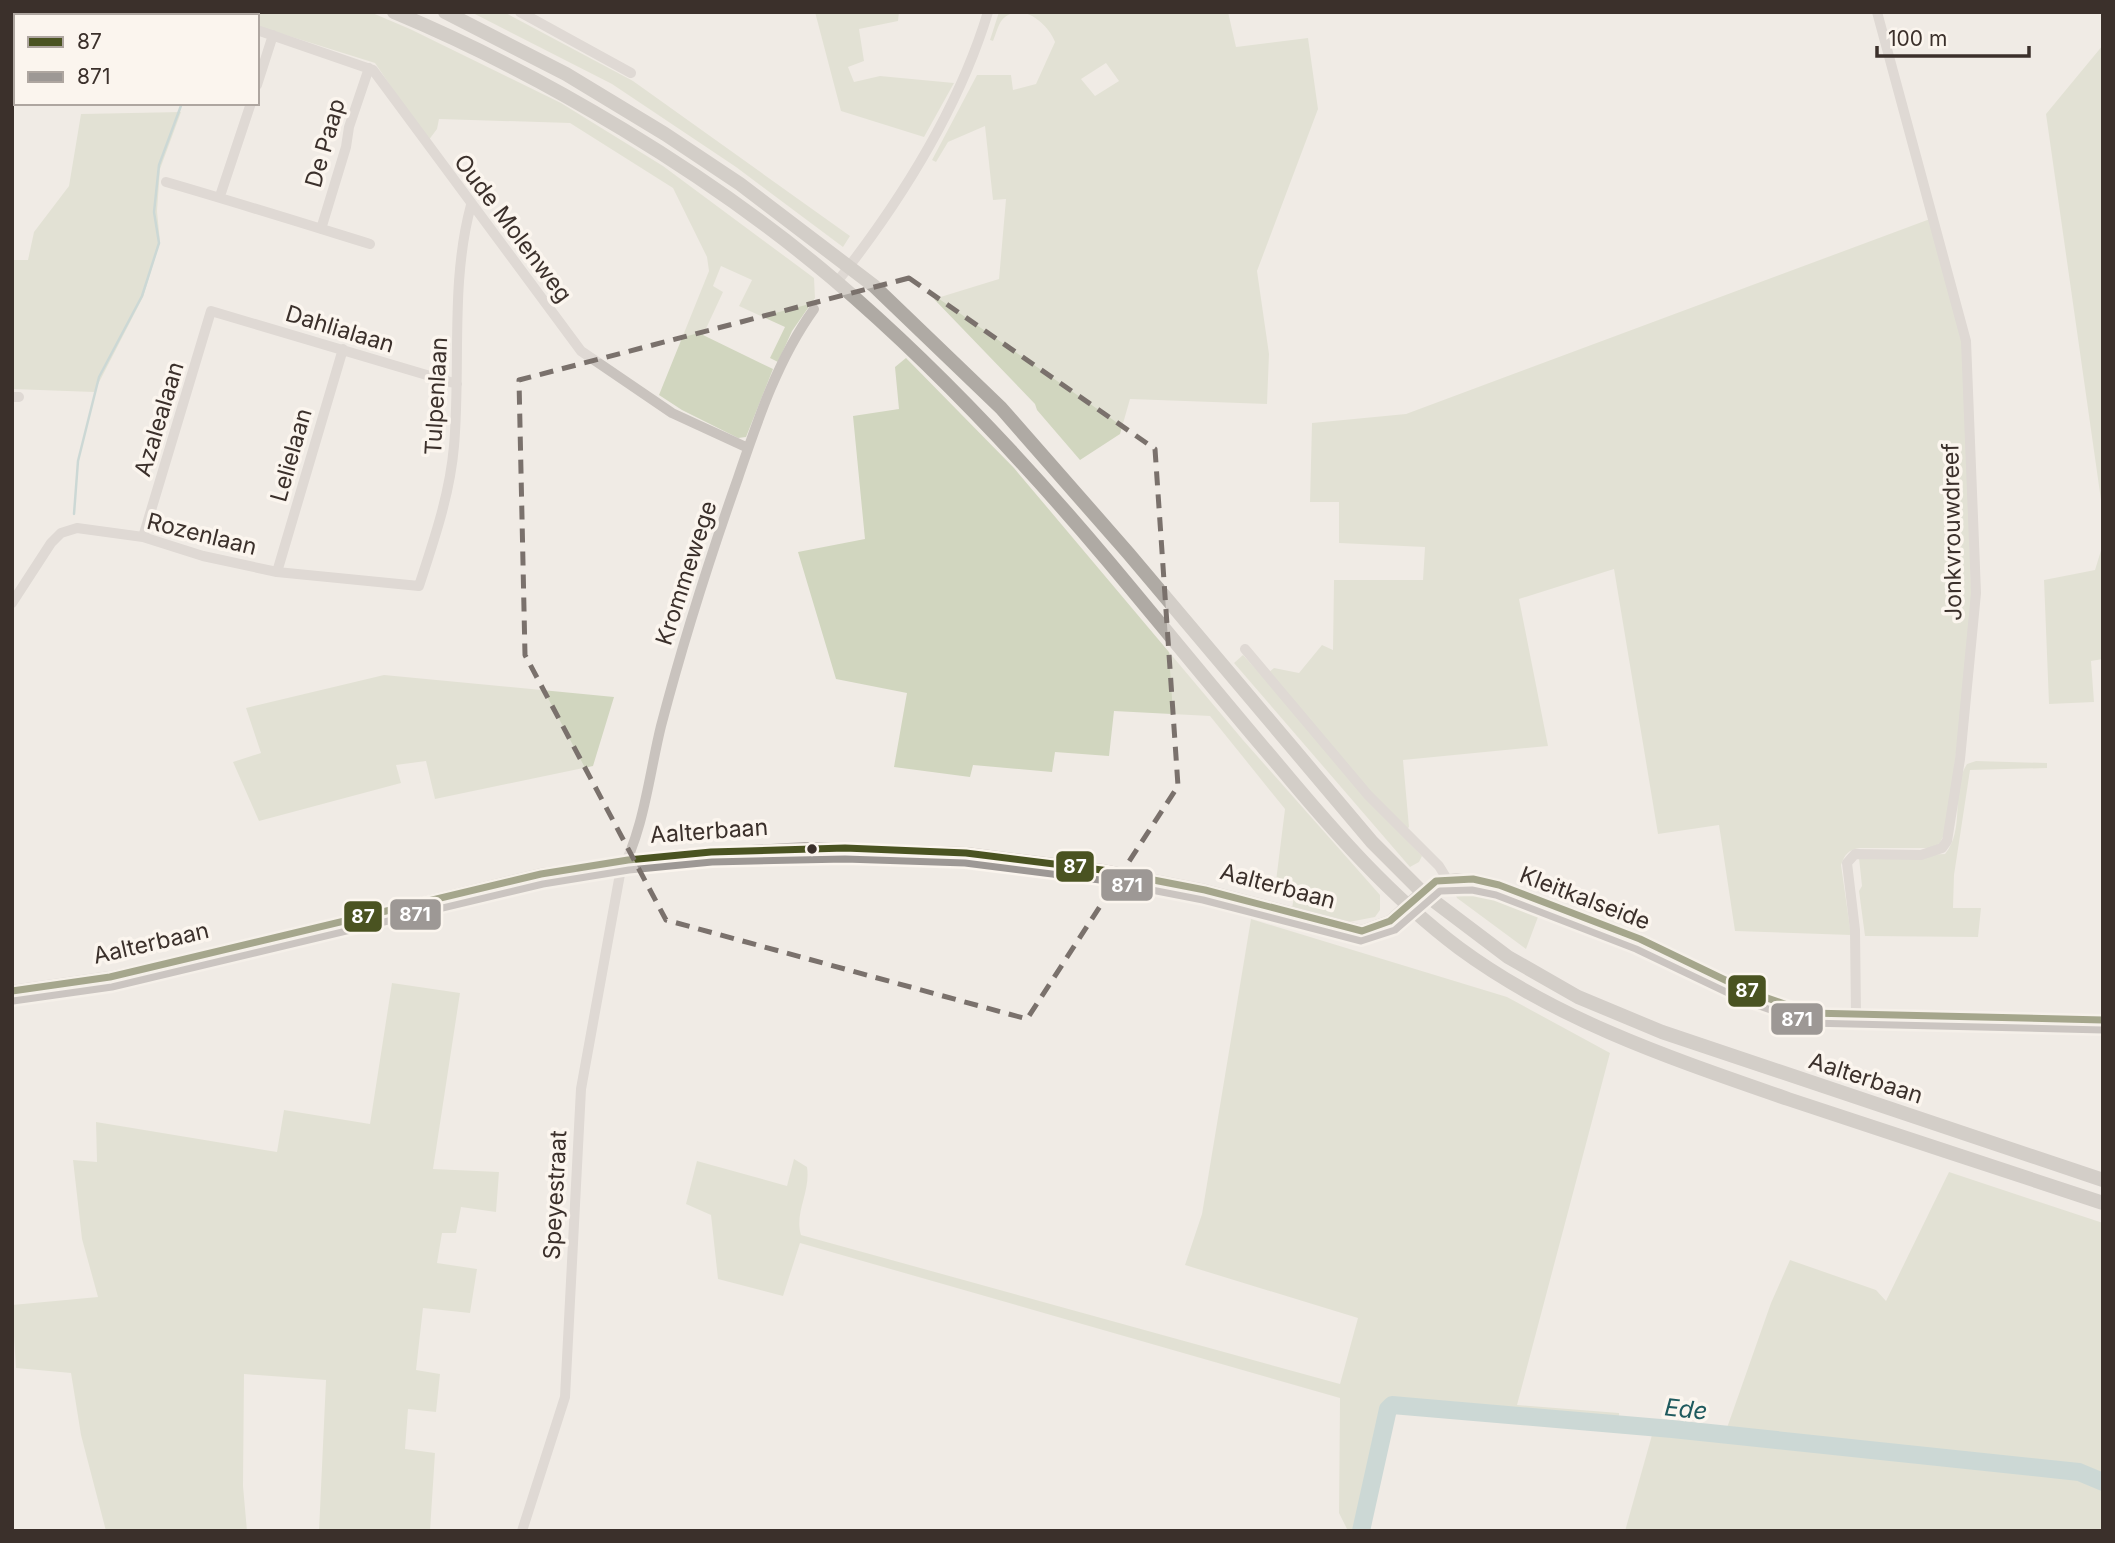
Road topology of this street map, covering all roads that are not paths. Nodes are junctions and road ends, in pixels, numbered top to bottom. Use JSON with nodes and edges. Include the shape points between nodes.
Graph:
{"nodes":[{"id":1,"x":394,"y":12,"type":"edge"},
{"id":2,"x":444,"y":12,"type":"edge"},
{"id":3,"x":520,"y":12,"type":"edge"},
{"id":4,"x":988,"y":12,"type":"edge"},
{"id":5,"x":1877,"y":12,"type":"edge"},
{"id":6,"x":259,"y":31,"type":"edge"},
{"id":7,"x":272,"y":35,"type":"junction"},
{"id":8,"x":369,"y":68,"type":"junction"},
{"id":9,"x":631,"y":73,"type":"dead end"},
{"id":10,"x":259,"y":78,"type":"edge"},
{"id":11,"x":250,"y":105,"type":"edge"},
{"id":12,"x":166,"y":182,"type":"dead end"},
{"id":13,"x":220,"y":195,"type":"junction"},
{"id":14,"x":471,"y":205,"type":"junction"},
{"id":15,"x":320,"y":229,"type":"junction"},
{"id":16,"x":370,"y":244,"type":"dead end"},
{"id":17,"x":848,"y":267,"type":"junction"},
{"id":18,"x":837,"y":282,"type":"junction"},
{"id":19,"x":814,"y":309,"type":"dead end"},
{"id":20,"x":211,"y":311,"type":"joint"},
{"id":21,"x":343,"y":349,"type":"junction"},
{"id":22,"x":457,"y":384,"type":"junction"},
{"id":23,"x":748,"y":448,"type":"junction"},
{"id":24,"x":143,"y":537,"type":"junction"},
{"id":25,"x":277,"y":572,"type":"junction"},
{"id":26,"x":419,"y":586,"type":"joint"},
{"id":27,"x":12,"y":603,"type":"edge"},
{"id":28,"x":1245,"y":649,"type":"dead end"},
{"id":29,"x":628,"y":860,"type":"junction"},
{"id":30,"x":1447,"y":879,"type":"junction"},
{"id":31,"x":1422,"y":892,"type":"junction"},
{"id":32,"x":1407,"y":905,"type":"junction"},
{"id":33,"x":12,"y":991,"type":"edge"},
{"id":34,"x":1856,"y":1015,"type":"junction"},
{"id":35,"x":2103,"y":1020,"type":"edge"},
{"id":36,"x":2103,"y":1180,"type":"edge"},
{"id":37,"x":2103,"y":1203,"type":"edge"},
{"id":38,"x":522,"y":1531,"type":"edge"}],
"edges":[{"from":1,"to":18,"type":"highway","via":[[521,73],[621,130],[739,207]]},
{"from":2,"to":17,"type":"highway","via":[[554,67],[665,134],[740,184]]},
{"from":3,"to":9,"type":"street"},
{"from":4,"to":17,"type":"street","via":[[956,95],[874,236]]},
{"from":5,"to":34,"type":"street","name":"Jonkvrouwdreef","via":[[1966,341],[1976,593],[1947,841],[1933,852],[1855,854],[1847,863],[1855,930]]},
{"from":6,"to":7,"type":"street","name":"Oude Molenweg"},
{"from":7,"to":8,"type":"street","name":"Oude Molenweg"},
{"from":7,"to":10,"type":"street"},
{"from":8,"to":14,"type":"street","name":"Oude Molenweg","via":[[380,76]]},
{"from":8,"to":15,"type":"street","name":"De Paap"},
{"from":11,"to":13,"type":"street"},
{"from":12,"to":13,"type":"street"},
{"from":13,"to":15,"type":"street"},
{"from":14,"to":22,"type":"street","name":"Tulpenlaan","via":[[461,240]]},
{"from":14,"to":23,"type":"street","name":"Oude Molenweg","via":[[569,336],[595,363],[672,413]]},
{"from":15,"to":16,"type":"street"},
{"from":17,"to":18,"type":"street"},
{"from":17,"to":31,"type":"highway","via":[[879,290],[1001,408],[1340,807]]},
{"from":18,"to":32,"type":"highway","via":[[1023,463],[1324,820]]},
{"from":19,"to":23,"type":"street","name":"Krommewege","via":[[776,375]]},
{"from":20,"to":21,"type":"street","name":"Dahlialaan"},
{"from":20,"to":24,"type":"street","name":"Azalealaan"},
{"from":21,"to":22,"type":"street","name":"Dahlialaan"},
{"from":21,"to":25,"type":"street","name":"Lelielaan"},
{"from":22,"to":26,"type":"street","name":"Tulpenlaan","via":[[449,485]]},
{"from":23,"to":29,"type":"street","name":"Krommewege","via":[[681,649]]},
{"from":24,"to":25,"type":"street","name":"Rozenlaan"},
{"from":24,"to":27,"type":"street","name":"Rozenlaan","via":[[76,528],[61,533]]},
{"from":25,"to":26,"type":"street","name":"Rozenlaan"},
{"from":28,"to":30,"type":"street","via":[[1327,748]]},
{"from":29,"to":32,"type":"main road","name":"Aalterbaan","via":[[805,848],[966,853],[1145,877],[1362,931],[1390,921]]},
{"from":29,"to":33,"type":"main road","name":"Aalterbaan","via":[[483,887],[110,977]]},
{"from":29,"to":38,"type":"street","name":"Speyestraat","via":[[621,874],[581,1089],[565,1397]]},
{"from":30,"to":31,"type":"street"},
{"from":30,"to":34,"type":"street","name":"Kleitkalseide","via":[[1499,885],[1659,947],[1792,1009]]},
{"from":31,"to":32,"type":"main road","name":"Aalterbaan"},
{"from":31,"to":36,"type":"highway","name":"Aalterbaan","via":[[1508,957],[1611,1012],[1769,1070]]},
{"from":32,"to":37,"type":"highway","name":"Aalterbaan","via":[[1494,973],[1591,1026],[1716,1074]]},
{"from":34,"to":35,"type":"street","name":"Kleitkalseide"}]}
